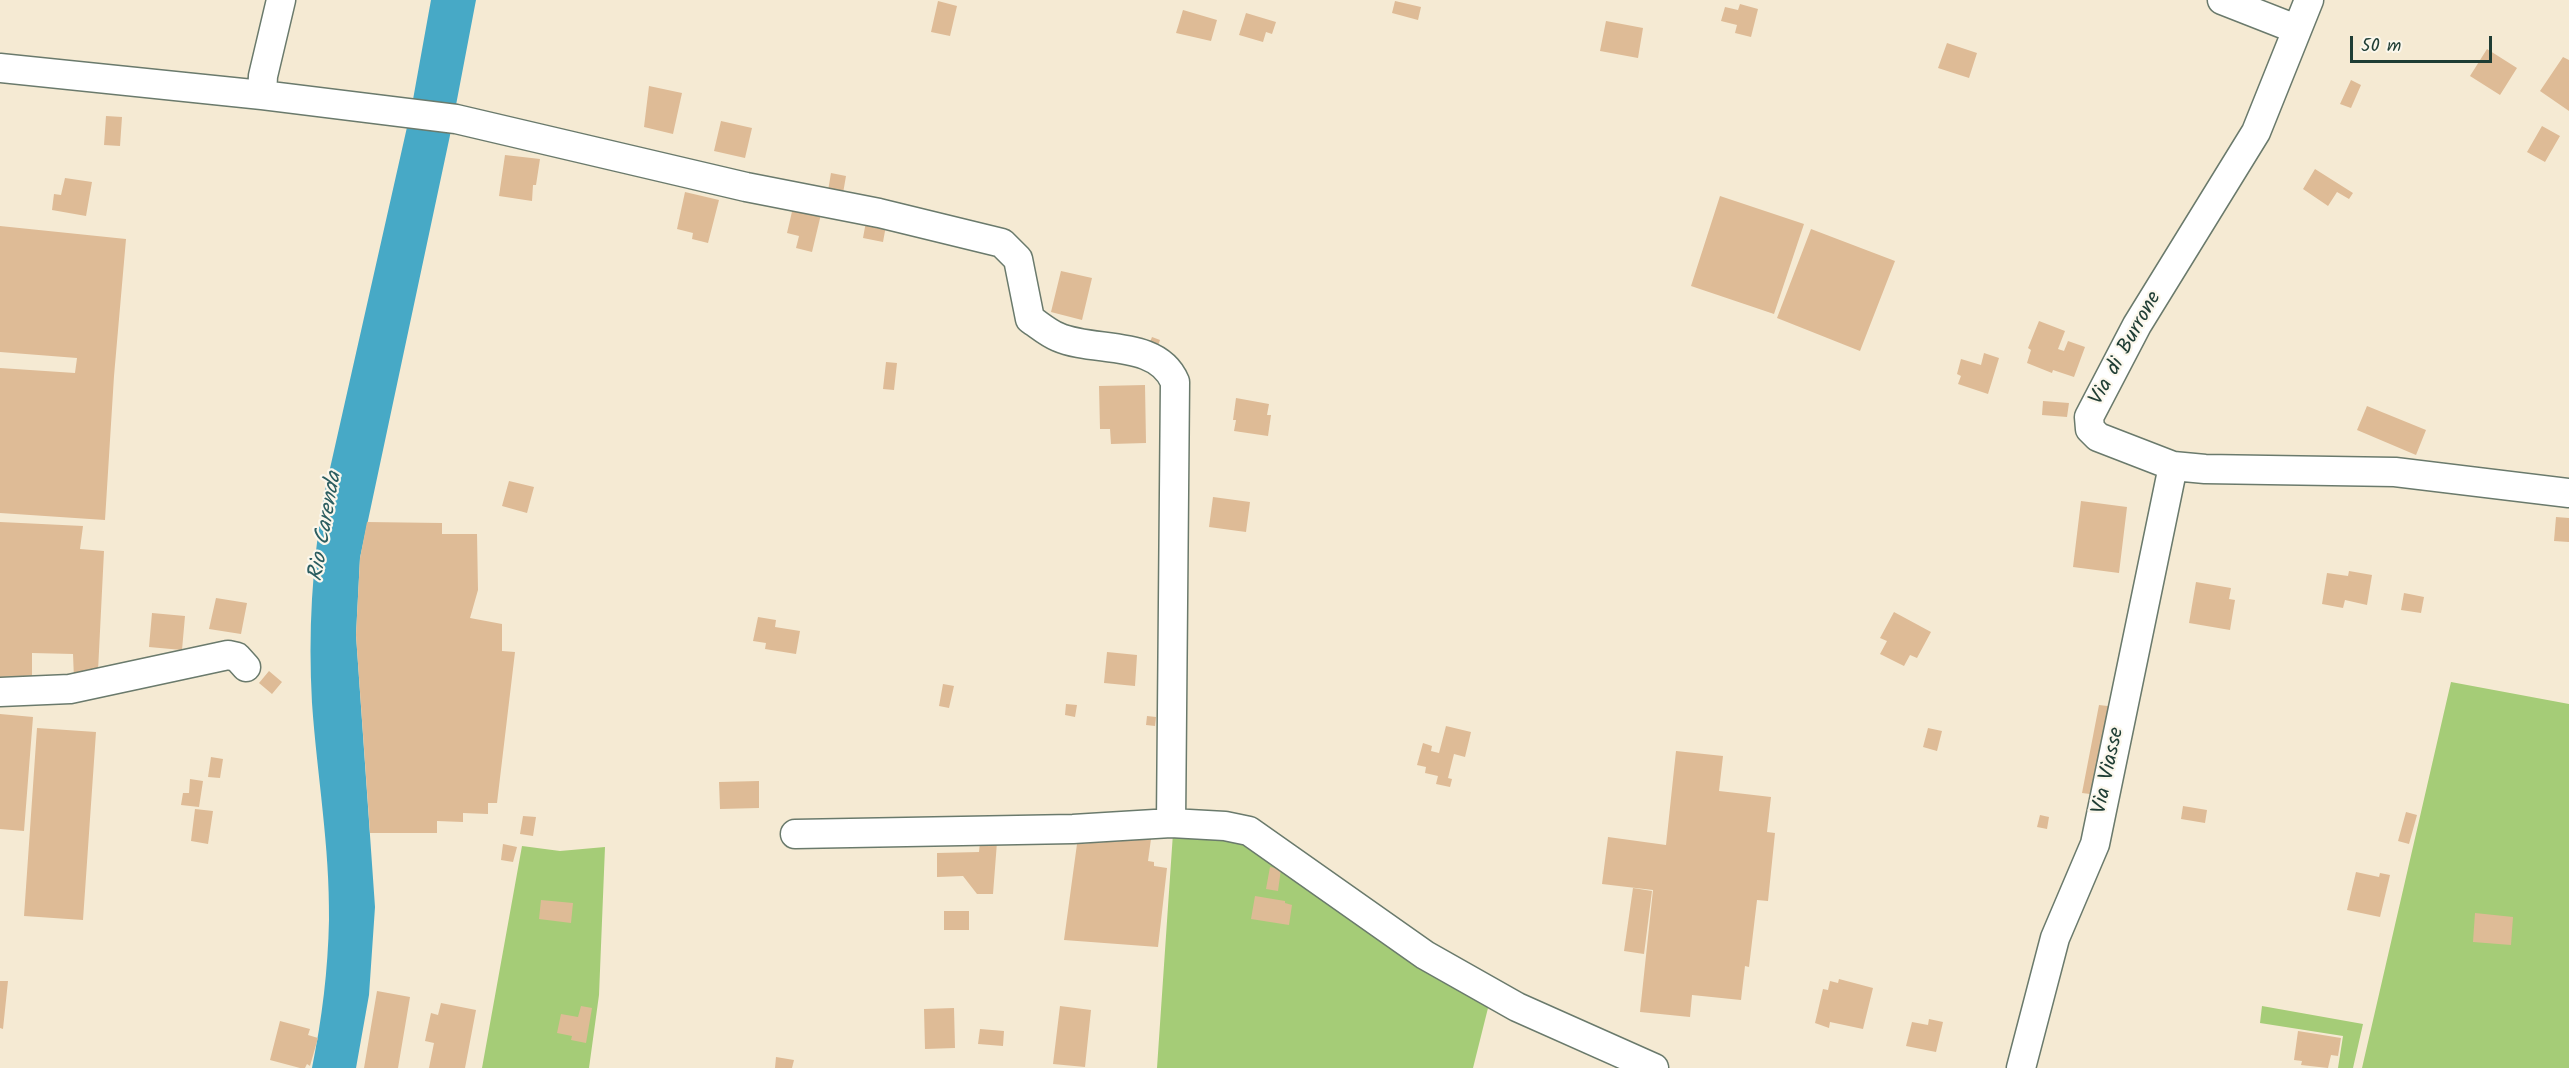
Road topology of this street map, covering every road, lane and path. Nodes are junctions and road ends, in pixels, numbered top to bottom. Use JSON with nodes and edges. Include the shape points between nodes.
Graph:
{"nodes":[{"id":1,"x":281,"y":0,"type":"edge"},
{"id":2,"x":2222,"y":0,"type":"edge"},
{"id":3,"x":2309,"y":0,"type":"edge"},
{"id":4,"x":2296,"y":29,"type":"junction"},
{"id":5,"x":0,"y":68,"type":"edge"},
{"id":6,"x":262,"y":95,"type":"junction"},
{"id":7,"x":2173,"y":466,"type":"junction"},
{"id":8,"x":2569,"y":493,"type":"edge"},
{"id":9,"x":246,"y":667,"type":"dead end"},
{"id":10,"x":0,"y":692,"type":"edge"},
{"id":11,"x":1171,"y":823,"type":"junction"},
{"id":12,"x":795,"y":834,"type":"dead end"},
{"id":13,"x":1654,"y":1068,"type":"edge"},
{"id":14,"x":2021,"y":1068,"type":"edge"}],
"edges":[{"from":1,"to":6,"type":"street"},
{"from":2,"to":4,"type":"street"},
{"from":3,"to":4,"type":"street","name":"Via di Burrone"},
{"from":4,"to":7,"type":"street","name":"Via di Burrone","via":[[2256,132],[2137,325],[2089,417],[2090,429],[2097,438]]},
{"from":5,"to":6,"type":"street"},
{"from":6,"to":11,"type":"street","via":[[456,119],[1002,243],[1018,259],[1030,319],[1058,338],[1144,355],[1164,364],[1171,372],[1176,393]]},
{"from":7,"to":8,"type":"street","name":"Via di Burrone","via":[[2395,472]]},
{"from":7,"to":14,"type":"street","name":"Via Viasse","via":[[2095,844],[2055,938]]},
{"from":9,"to":10,"type":"street","via":[[237,657],[228,655],[70,689]]},
{"from":11,"to":12,"type":"street","via":[[1073,829]]},
{"from":11,"to":13,"type":"street","via":[[1249,831],[1425,955],[1517,1007]]}]}
